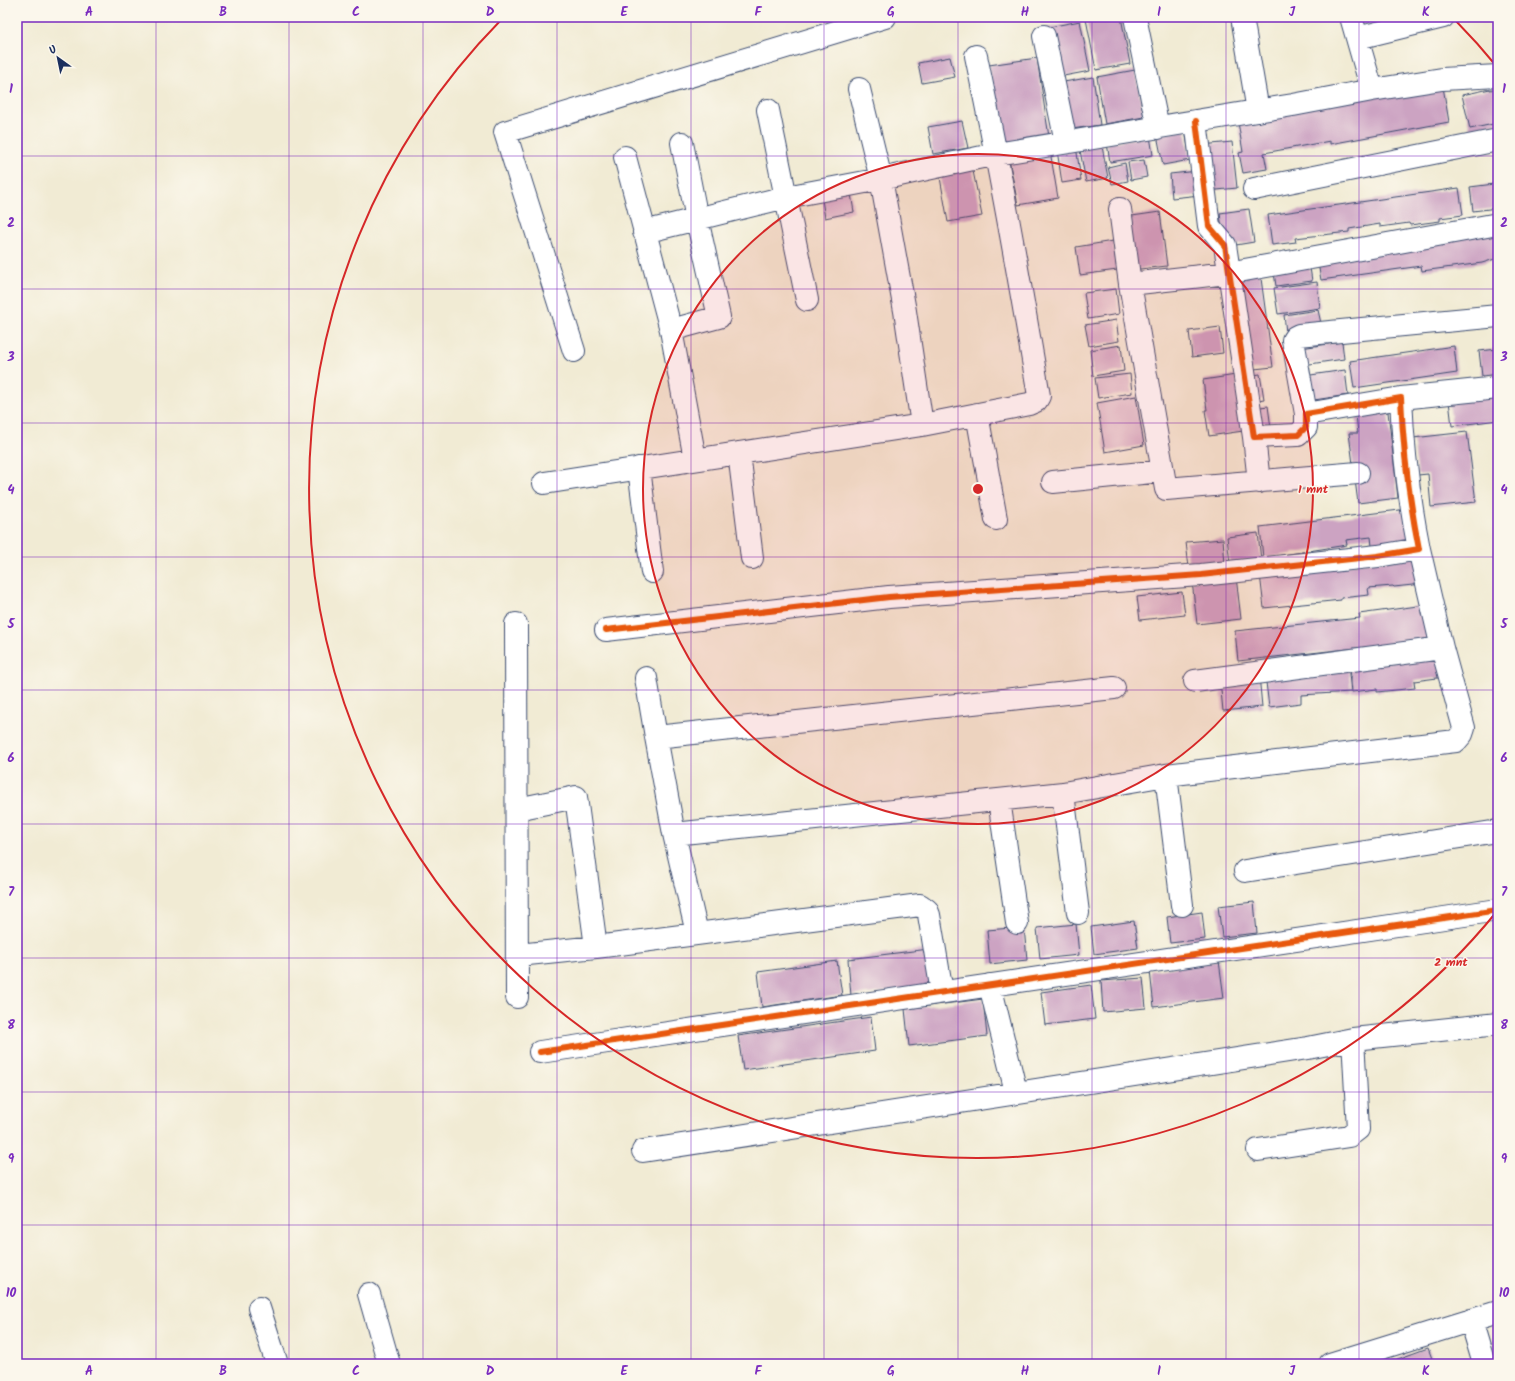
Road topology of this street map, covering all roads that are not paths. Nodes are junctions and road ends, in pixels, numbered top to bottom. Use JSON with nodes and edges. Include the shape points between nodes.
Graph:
{"nodes":[{"id":1,"x":885,"y":17,"type":"edge"},
{"id":2,"x":1135,"y":17,"type":"edge"},
{"id":3,"x":1242,"y":17,"type":"edge"},
{"id":4,"x":1351,"y":17,"type":"edge"},
{"id":5,"x":1443,"y":17,"type":"edge"},
{"id":6,"x":1044,"y":36,"type":"dead end"},
{"id":7,"x":1357,"y":38,"type":"junction"},
{"id":8,"x":976,"y":56,"type":"dead end"},
{"id":9,"x":1498,"y":76,"type":"edge"},
{"id":10,"x":859,"y":89,"type":"dead end"},
{"id":11,"x":1372,"y":90,"type":"junction"},
{"id":12,"x":768,"y":110,"type":"dead end"},
{"id":13,"x":1258,"y":111,"type":"junction"},
{"id":14,"x":1196,"y":121,"type":"junction"},
{"id":15,"x":1158,"y":128,"type":"junction"},
{"id":16,"x":1498,"y":140,"type":"edge"},
{"id":17,"x":1066,"y":142,"type":"junction"},
{"id":18,"x":682,"y":143,"type":"dead end"},
{"id":19,"x":996,"y":154,"type":"junction"},
{"id":20,"x":625,"y":157,"type":"dead end"},
{"id":21,"x":881,"y":179,"type":"junction"},
{"id":22,"x":1254,"y":189,"type":"dead end"},
{"id":23,"x":786,"y":197,"type":"junction"},
{"id":24,"x":1120,"y":209,"type":"dead end"},
{"id":25,"x":697,"y":219,"type":"junction"},
{"id":26,"x":1498,"y":224,"type":"edge"},
{"id":27,"x":644,"y":232,"type":"junction"},
{"id":28,"x":1228,"y":273,"type":"junction"},
{"id":29,"x":1130,"y":284,"type":"junction"},
{"id":30,"x":807,"y":300,"type":"dead end"},
{"id":31,"x":1498,"y":316,"type":"edge"},
{"id":32,"x":672,"y":330,"type":"junction"},
{"id":33,"x":574,"y":351,"type":"dead end"},
{"id":34,"x":1498,"y":388,"type":"edge"},
{"id":35,"x":1401,"y":398,"type":"junction"},
{"id":36,"x":977,"y":414,"type":"junction"},
{"id":37,"x":1306,"y":414,"type":"junction"},
{"id":38,"x":922,"y":425,"type":"junction"},
{"id":39,"x":1254,"y":437,"type":"junction"},
{"id":40,"x":739,"y":453,"type":"junction"},
{"id":41,"x":696,"y":459,"type":"junction"},
{"id":42,"x":639,"y":468,"type":"junction"},
{"id":43,"x":1162,"y":471,"type":"junction"},
{"id":44,"x":1358,"y":473,"type":"dead end"},
{"id":45,"x":1053,"y":482,"type":"dead end"},
{"id":46,"x":1259,"y":482,"type":"junction"},
{"id":47,"x":544,"y":483,"type":"dead end"},
{"id":48,"x":996,"y":519,"type":"dead end"},
{"id":49,"x":1419,"y":549,"type":"junction"},
{"id":50,"x":752,"y":558,"type":"dead end"},
{"id":51,"x":652,"y":572,"type":"dead end"},
{"id":52,"x":516,"y":624,"type":"dead end"},
{"id":53,"x":606,"y":630,"type":"dead end"},
{"id":54,"x":1442,"y":648,"type":"junction"},
{"id":55,"x":646,"y":678,"type":"dead end"},
{"id":56,"x":1195,"y":681,"type":"dead end"},
{"id":57,"x":1114,"y":688,"type":"dead end"},
{"id":58,"x":656,"y":737,"type":"junction"},
{"id":59,"x":1166,"y":775,"type":"junction"},
{"id":60,"x":1063,"y":793,"type":"junction"},
{"id":61,"x":999,"y":800,"type":"junction"},
{"id":62,"x":517,"y":809,"type":"junction"},
{"id":63,"x":1498,"y":831,"type":"edge"},
{"id":64,"x":674,"y":834,"type":"junction"},
{"id":65,"x":1245,"y":871,"type":"dead end"},
{"id":66,"x":1182,"y":905,"type":"dead end"},
{"id":67,"x":1498,"y":910,"type":"edge"},
{"id":68,"x":1078,"y":913,"type":"dead end"},
{"id":69,"x":1017,"y":923,"type":"dead end"},
{"id":70,"x":697,"y":933,"type":"junction"},
{"id":71,"x":596,"y":947,"type":"junction"},
{"id":72,"x":518,"y":954,"type":"junction"},
{"id":73,"x":990,"y":985,"type":"junction"},
{"id":74,"x":942,"y":992,"type":"junction"},
{"id":75,"x":517,"y":997,"type":"dead end"},
{"id":76,"x":1498,"y":1024,"type":"edge"},
{"id":77,"x":1353,"y":1039,"type":"junction"},
{"id":78,"x":540,"y":1052,"type":"dead end"},
{"id":79,"x":1016,"y":1092,"type":"junction"},
{"id":80,"x":1258,"y":1150,"type":"dead end"},
{"id":81,"x":644,"y":1151,"type":"dead end"},
{"id":82,"x":369,"y":1294,"type":"dead end"},
{"id":83,"x":259,"y":1308,"type":"dead end"},
{"id":84,"x":1498,"y":1312,"type":"edge"},
{"id":85,"x":1471,"y":1320,"type":"junction"},
{"id":86,"x":277,"y":1364,"type":"edge"},
{"id":87,"x":389,"y":1364,"type":"edge"},
{"id":88,"x":1330,"y":1364,"type":"edge"},
{"id":89,"x":1484,"y":1364,"type":"edge"}],
"edges":[{"from":1,"to":33,"type":"street","via":[[505,132]]},
{"from":2,"to":15,"type":"street"},
{"from":3,"to":13,"type":"street"},
{"from":4,"to":7,"type":"street"},
{"from":5,"to":7,"type":"street"},
{"from":6,"to":17,"type":"street"},
{"from":7,"to":11,"type":"street"},
{"from":8,"to":19,"type":"street"},
{"from":9,"to":11,"type":"street","via":[[1442,79]]},
{"from":10,"to":21,"type":"street"},
{"from":11,"to":13,"type":"street"},
{"from":12,"to":23,"type":"street"},
{"from":13,"to":14,"type":"street"},
{"from":14,"to":15,"type":"street"},
{"from":14,"to":28,"type":"street","via":[[1209,226],[1225,246]]},
{"from":15,"to":17,"type":"street"},
{"from":16,"to":22,"type":"street"},
{"from":17,"to":19,"type":"street"},
{"from":18,"to":25,"type":"street"},
{"from":19,"to":21,"type":"street"},
{"from":19,"to":36,"type":"street","via":[[1039,396],[1036,401],[1029,404]]},
{"from":20,"to":27,"type":"street"},
{"from":21,"to":23,"type":"street"},
{"from":21,"to":38,"type":"street"},
{"from":23,"to":25,"type":"street"},
{"from":23,"to":30,"type":"street"},
{"from":24,"to":29,"type":"street"},
{"from":25,"to":27,"type":"street"},
{"from":25,"to":32,"type":"street","via":[[719,317]]},
{"from":26,"to":28,"type":"street"},
{"from":27,"to":32,"type":"street"},
{"from":28,"to":29,"type":"street"},
{"from":28,"to":39,"type":"street"},
{"from":29,"to":43,"type":"street"},
{"from":31,"to":37,"type":"street","via":[[1296,337],[1293,340]]},
{"from":32,"to":41,"type":"street"},
{"from":34,"to":35,"type":"street"},
{"from":35,"to":37,"type":"street"},
{"from":35,"to":49,"type":"street","via":[[1406,460]]},
{"from":36,"to":38,"type":"street"},
{"from":36,"to":48,"type":"street"},
{"from":37,"to":39,"type":"street","via":[[1306,427],[1298,435]]},
{"from":38,"to":40,"type":"street"},
{"from":39,"to":46,"type":"street"},
{"from":40,"to":41,"type":"street"},
{"from":40,"to":50,"type":"street"},
{"from":41,"to":42,"type":"street"},
{"from":42,"to":47,"type":"street"},
{"from":42,"to":51,"type":"street"},
{"from":43,"to":45,"type":"street"},
{"from":43,"to":46,"type":"street","via":[[1166,489]]},
{"from":44,"to":46,"type":"street"},
{"from":49,"to":53,"type":"street","via":[[1378,556],[1201,574],[889,597]]},
{"from":49,"to":54,"type":"street"},
{"from":52,"to":62,"type":"street"},
{"from":54,"to":56,"type":"street"},
{"from":54,"to":59,"type":"street","via":[[1464,728],[1456,741]]},
{"from":55,"to":58,"type":"street"},
{"from":57,"to":58,"type":"street"},
{"from":58,"to":64,"type":"street"},
{"from":59,"to":60,"type":"street"},
{"from":59,"to":66,"type":"street"},
{"from":60,"to":61,"type":"street"},
{"from":60,"to":68,"type":"street"},
{"from":61,"to":64,"type":"street"},
{"from":61,"to":69,"type":"street"},
{"from":62,"to":71,"type":"street","via":[[576,797]]},
{"from":62,"to":72,"type":"street"},
{"from":63,"to":65,"type":"street"},
{"from":64,"to":70,"type":"street"},
{"from":67,"to":73,"type":"street"},
{"from":70,"to":71,"type":"street"},
{"from":70,"to":74,"type":"street","via":[[920,905],[927,910],[929,916]]},
{"from":71,"to":72,"type":"street"},
{"from":72,"to":75,"type":"street"},
{"from":73,"to":74,"type":"street"},
{"from":73,"to":79,"type":"street"},
{"from":74,"to":78,"type":"street"},
{"from":76,"to":77,"type":"street"},
{"from":77,"to":79,"type":"street"},
{"from":77,"to":80,"type":"street","via":[[1358,1128],[1349,1136]]},
{"from":79,"to":81,"type":"street"},
{"from":82,"to":87,"type":"street"},
{"from":83,"to":86,"type":"street"},
{"from":84,"to":85,"type":"street"},
{"from":85,"to":88,"type":"street"},
{"from":85,"to":89,"type":"street"}]}
